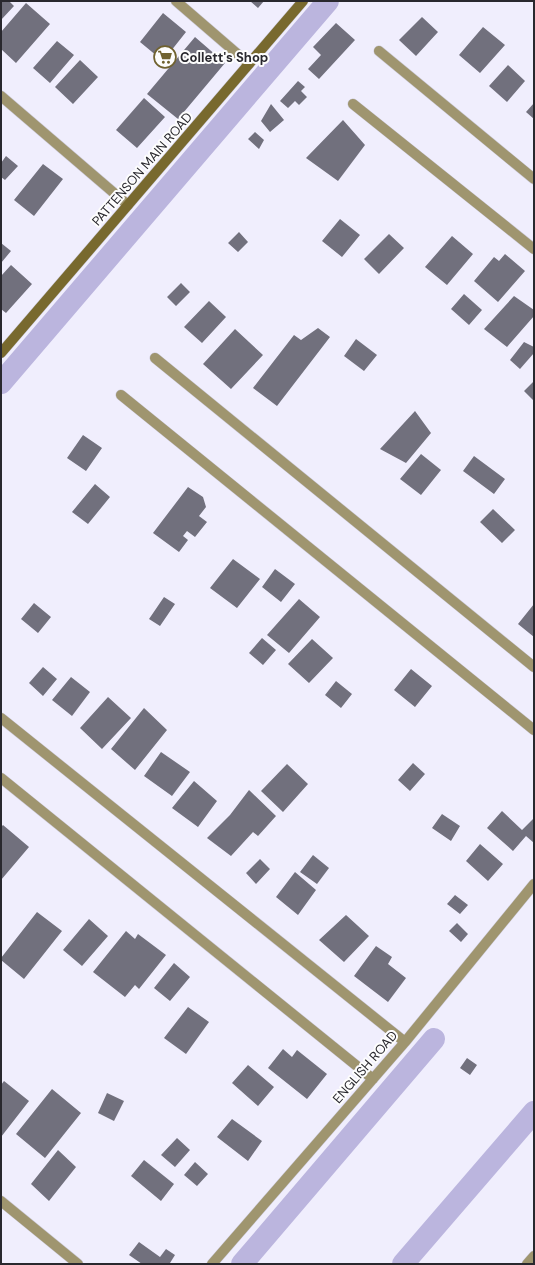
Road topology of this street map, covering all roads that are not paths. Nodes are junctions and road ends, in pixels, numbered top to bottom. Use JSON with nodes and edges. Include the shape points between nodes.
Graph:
{"nodes":[{"id":1,"x":176,"y":1,"type":"edge"},
{"id":2,"x":303,"y":1,"type":"edge"},
{"id":3,"x":379,"y":51,"type":"dead end"},
{"id":4,"x":249,"y":64,"type":"junction"},
{"id":5,"x":1,"y":96,"type":"edge"},
{"id":6,"x":353,"y":104,"type":"dead end"},
{"id":7,"x":534,"y":179,"type":"edge"},
{"id":8,"x":128,"y":205,"type":"junction"},
{"id":9,"x":534,"y":249,"type":"edge"},
{"id":10,"x":1,"y":353,"type":"edge"},
{"id":11,"x":156,"y":358,"type":"dead end"},
{"id":12,"x":121,"y":395,"type":"dead end"},
{"id":13,"x":534,"y":668,"type":"edge"},
{"id":14,"x":1,"y":718,"type":"edge"},
{"id":15,"x":534,"y":730,"type":"edge"},
{"id":16,"x":1,"y":778,"type":"edge"},
{"id":17,"x":534,"y":884,"type":"edge"},
{"id":18,"x":406,"y":1042,"type":"junction"},
{"id":19,"x":373,"y":1079,"type":"junction"},
{"id":20,"x":1,"y":1201,"type":"edge"},
{"id":21,"x":534,"y":1256,"type":"edge"},
{"id":22,"x":78,"y":1264,"type":"edge"},
{"id":23,"x":212,"y":1264,"type":"edge"},
{"id":24,"x":527,"y":1264,"type":"edge"}],
"edges":[{"from":1,"to":4,"type":"street"},
{"from":2,"to":4,"type":"street","name":"PATTENSON MAIN ROAD"},
{"from":3,"to":7,"type":"street"},
{"from":4,"to":8,"type":"street","name":"PATTENSON MAIN ROAD"},
{"from":5,"to":8,"type":"street"},
{"from":6,"to":9,"type":"street"},
{"from":8,"to":10,"type":"street","name":"PATTENSON MAIN ROAD"},
{"from":11,"to":13,"type":"street"},
{"from":12,"to":15,"type":"street"},
{"from":14,"to":18,"type":"street"},
{"from":16,"to":19,"type":"street"},
{"from":17,"to":18,"type":"street","name":"ENGLISH ROAD"},
{"from":18,"to":19,"type":"street","name":"ENGLISH ROAD"},
{"from":19,"to":23,"type":"street","name":"ENGLISH ROAD"},
{"from":20,"to":22,"type":"street"},
{"from":21,"to":24,"type":"street"}]}
